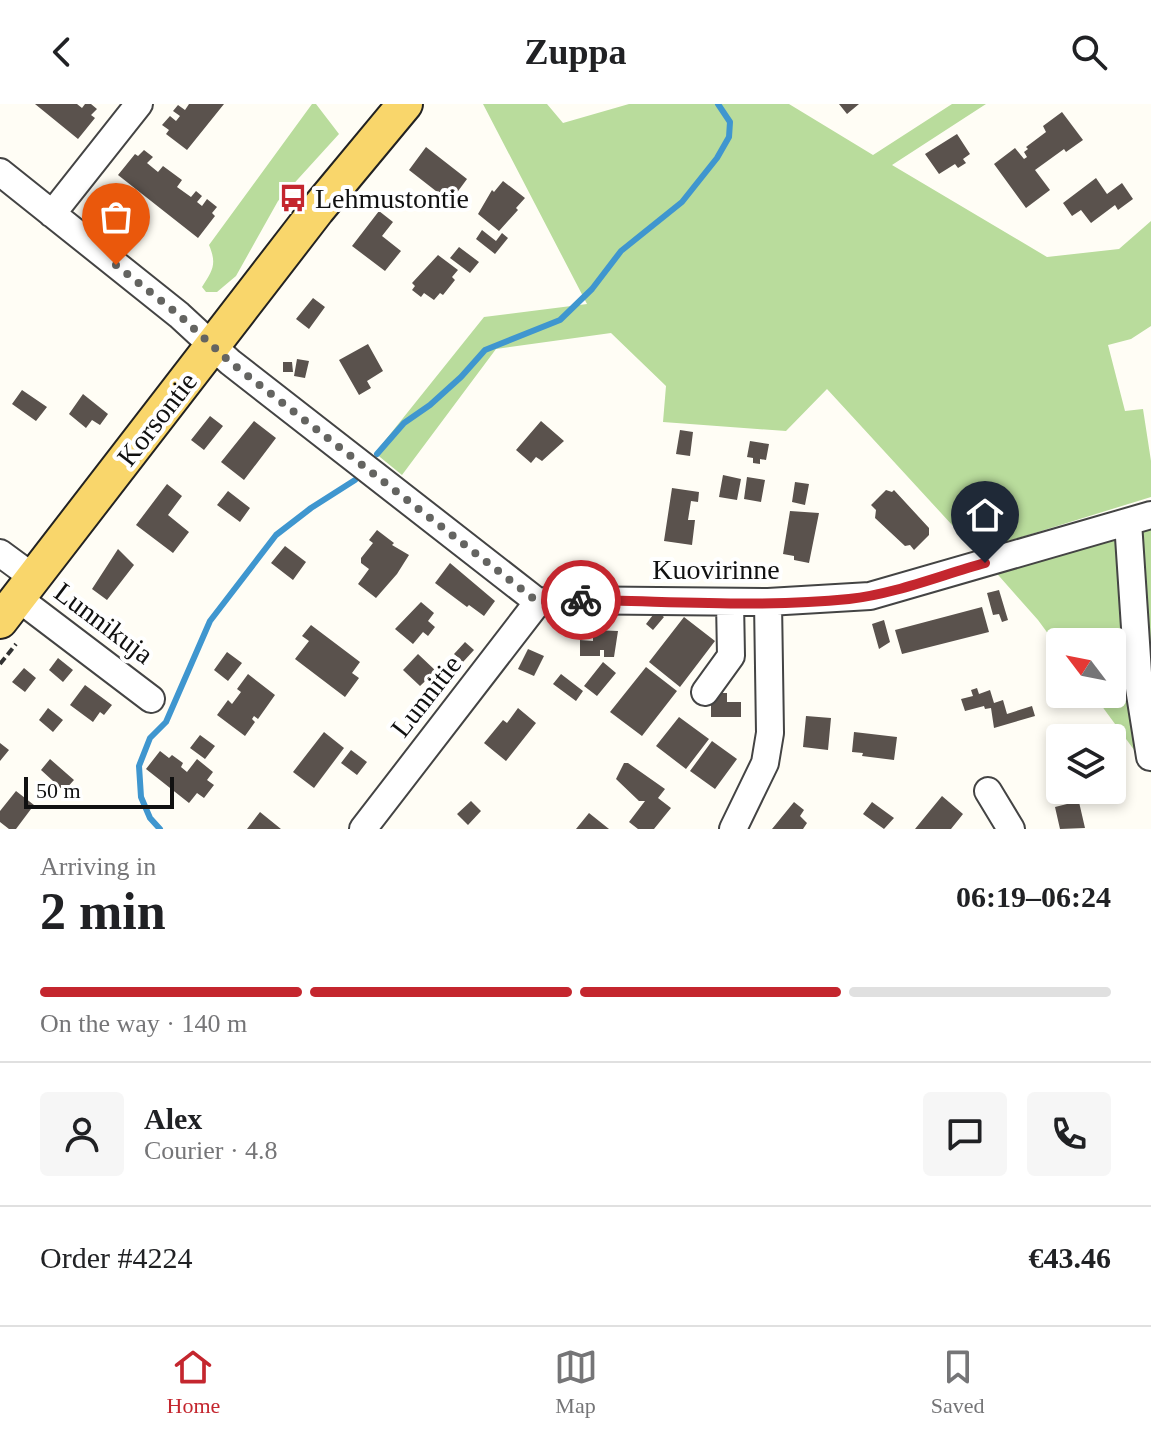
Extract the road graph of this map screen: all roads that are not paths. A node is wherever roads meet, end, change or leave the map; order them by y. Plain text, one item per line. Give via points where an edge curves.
1 (139, 104) edge
2 (405, 104) edge
3 (0, 172) edge
4 (52, 214) junction
5 (214, 346) junction
6 (1140, 519) edge
7 (0, 553) edge
8 (17, 599) edge
9 (538, 602) junction
10 (730, 602) junction
11 (768, 602) junction
12 (705, 692) dead end
13 (151, 699) dead end
14 (1150, 757) edge
15 (988, 791) dead end
16 (363, 829) edge
17 (733, 829) edge
18 (1011, 829) edge

1 - 4 street
2 - 5 main road, Korsontie
3 - 4 street
4 - 5 street
5 - 8 main road, Korsontie
5 - 9 street
6 - 11 street, Kuovirinne via 870,596
6 - 14 street via 1139,688
7 - 8 street, Lunnikuja
8 - 13 street, Lunnikuja
9 - 10 street, Kuovirinne
9 - 16 street, Lunnitie
10 - 11 street, Kuovirinne
10 - 12 street via 731,656
11 - 17 street via 770,733 765,763
15 - 18 street

